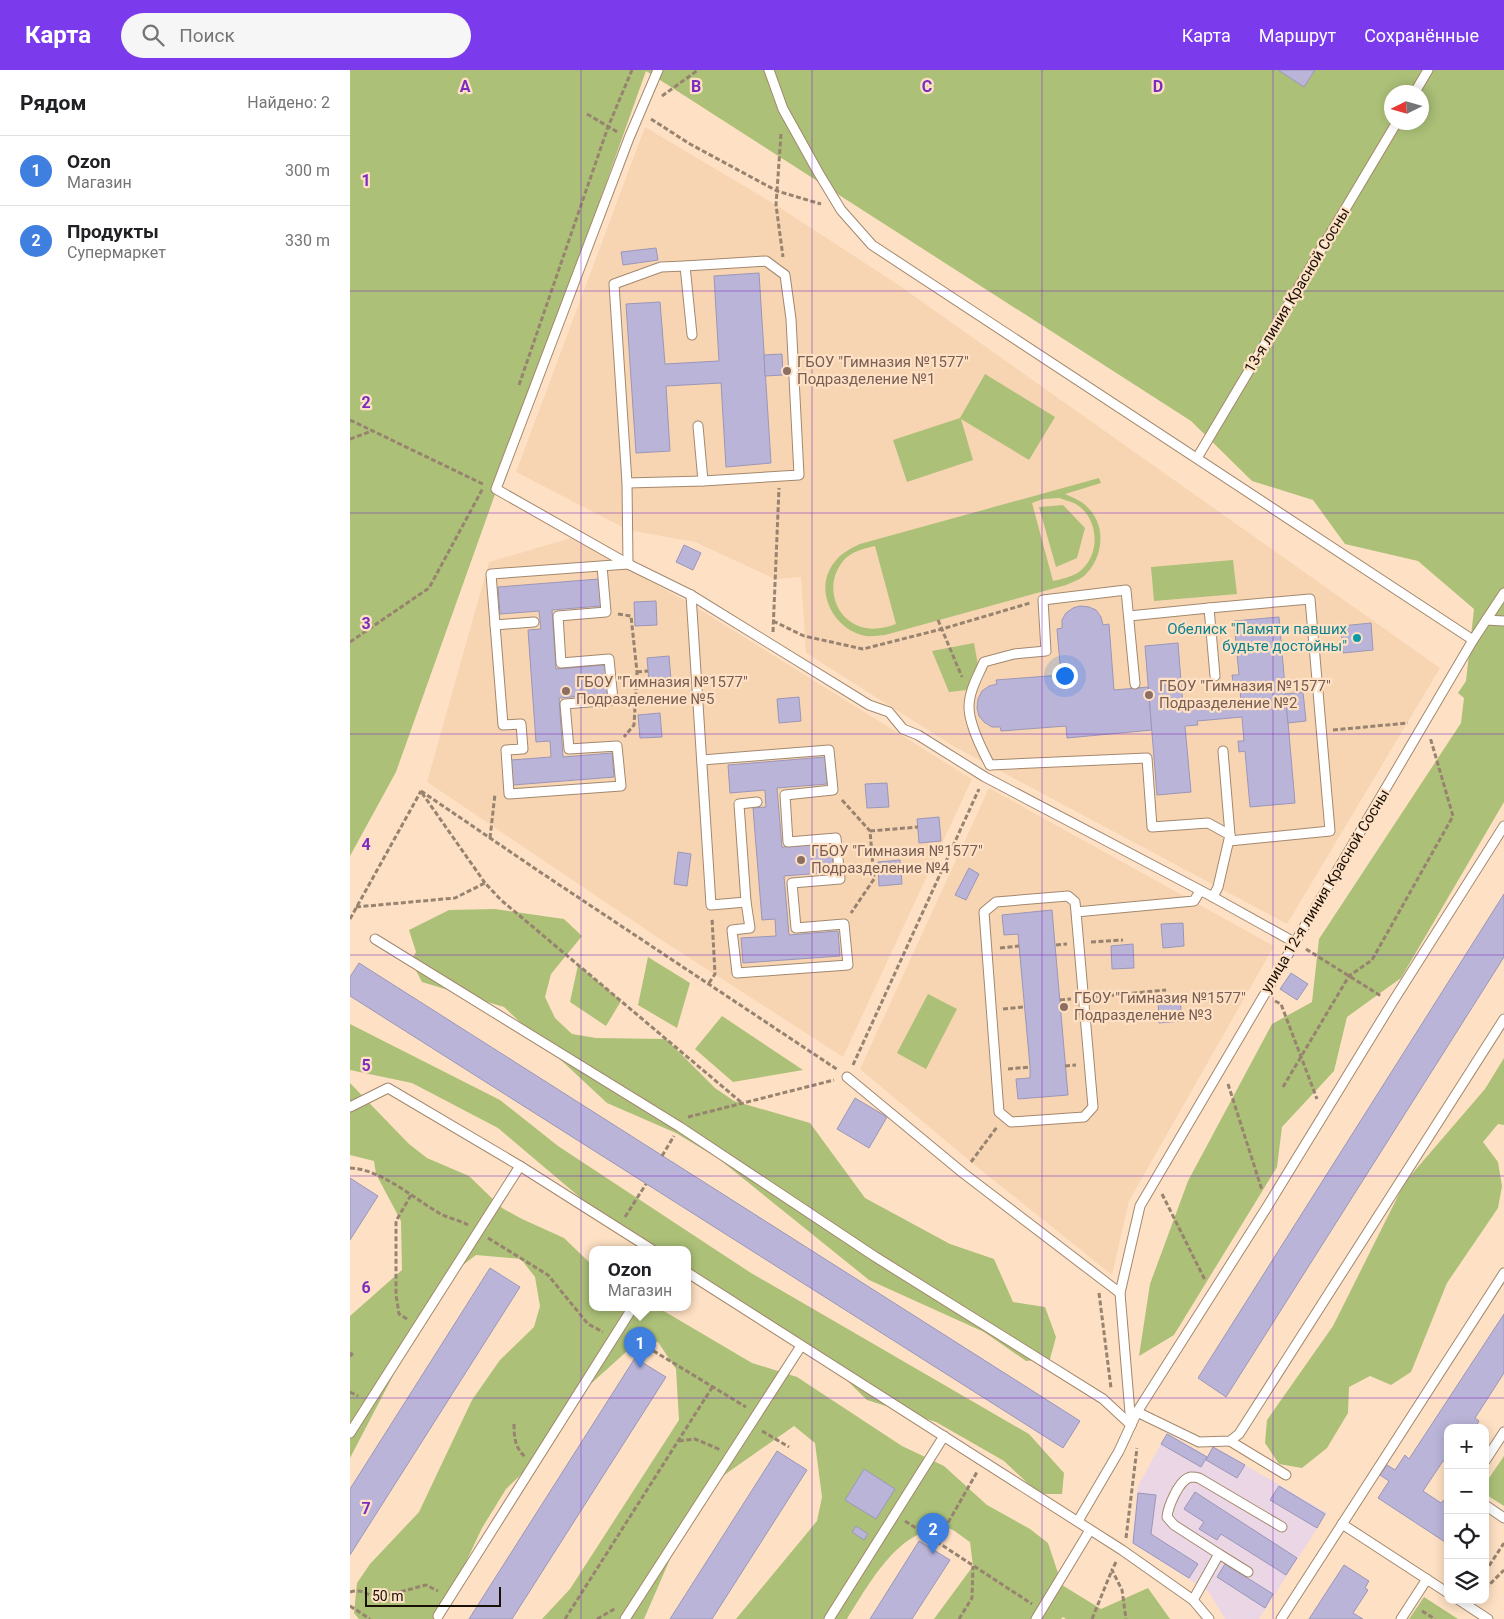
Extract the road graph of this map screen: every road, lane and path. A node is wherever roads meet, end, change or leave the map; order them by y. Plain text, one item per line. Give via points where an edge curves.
1 (632, 70) edge
2 (658, 70) edge
3 (698, 70) edge
4 (769, 70) edge
5 (1428, 70) edge
6 (1419, 85) edge
7 (662, 96) dead end
8 (783, 109) junction
9 (640, 112) junction
10 (587, 114) dead end
11 (608, 127) junction
12 (1392, 130) edge
13 (629, 138) junction
14 (777, 191) junction
15 (841, 210) junction
16 (685, 266) junction
17 (785, 276) junction
18 (692, 335) dead end
19 (517, 391) dead end
20 (350, 420) edge
21 (698, 426) dead end
22 (372, 431) junction
23 (350, 439) edge
24 (1197, 458) junction
25 (488, 476) dead end
26 (780, 476) junction
27 (703, 481) junction
28 (627, 483) junction
29 (485, 485) junction
30 (628, 564) junction
31 (602, 566) junction
32 (1504, 593) edge
33 (691, 595) junction
34 (1043, 600) junction
35 (1209, 608) junction
36 (606, 612) junction
37 (1129, 616) junction
38 (938, 620) dead end
39 (1486, 620) junction
40 (773, 621) junction
41 (1504, 621) edge
42 (534, 622) dead end
43 (495, 625) junction
44 (942, 629) junction
45 (1473, 640) junction
46 (350, 642) edge
47 (772, 645) junction
48 (648, 671) dead end
49 (636, 672) junction
50 (1215, 676) dead end
51 (1135, 684) dead end
52 (971, 698) junction
53 (1426, 722) junction
54 (1321, 731) junction
55 (617, 746) junction
56 (1223, 751) dead end
57 (702, 760) junction
58 (990, 765) junction
59 (985, 777) junction
60 (833, 790) junction
61 (421, 791) junction
62 (757, 802) dead end
63 (491, 825) dead end
64 (1504, 826) edge
65 (918, 828) dead end
66 (870, 831) junction
67 (490, 838) junction
68 (1230, 838) junction
69 (485, 883) junction
70 (1200, 891) junction
71 (1212, 897) junction
72 (746, 902) junction
73 (711, 905) junction
74 (356, 907) junction
75 (1076, 912) junction
76 (350, 919) edge
77 (844, 924) junction
78 (374, 939) dead end
79 (1123, 940) dead end
80 (1294, 942) junction
81 (1079, 943) junction
82 (1019, 946) dead end
83 (987, 949) junction
84 (1348, 976) junction
85 (709, 983) junction
86 (1166, 990) dead end
87 (1265, 994) junction
88 (1084, 998) junction
89 (1392, 1003) junction
90 (1024, 1007) dead end
91 (991, 1010) junction
92 (1504, 1019) edge
93 (1301, 1056) junction
94 (1222, 1066) junction
95 (1030, 1067) dead end
96 (996, 1070) junction
97 (847, 1077) junction
98 (1283, 1087) dead end
99 (743, 1103) junction
100 (350, 1107) edge
101 (1323, 1114) junction
102 (1005, 1117) junction
103 (686, 1118) dead end
104 (680, 1127) junction
105 (662, 1156) dead end
106 (971, 1162) dead end
107 (520, 1166) junction
108 (350, 1168) edge
109 (1155, 1180) junction
110 (646, 1184) dead end
111 (411, 1195) junction
112 (1267, 1207) junction
113 (618, 1229) junction
114 (479, 1232) junction
115 (646, 1246) edge
116 (1504, 1273) edge
117 (691, 1275) edge
118 (1120, 1292) junction
119 (1212, 1294) junction
120 (631, 1311) edge
121 (419, 1326) junction
122 (614, 1338) junction
123 (800, 1346) junction
124 (350, 1353) edge
125 (350, 1357) edge
126 (713, 1386) junction
127 (1137, 1412) junction
128 (758, 1414) junction
129 (514, 1424) dead end
130 (751, 1424) junction
131 (1130, 1425) junction
132 (1504, 1432) edge
133 (350, 1433) edge
134 (944, 1436) junction
135 (678, 1441) junction
136 (1230, 1441) junction
137 (789, 1447) dead end
138 (732, 1454) junction
139 (1489, 1455) edge
140 (983, 1461) junction
141 (533, 1463) junction
142 (1286, 1475) dead end
143 (1489, 1509) edge
144 (895, 1514) junction
145 (1504, 1518) edge
146 (1078, 1521) junction
147 (1342, 1524) junction
148 (1282, 1526) dead end
149 (1090, 1530) junction
150 (937, 1542) junction
151 (1126, 1543) dead end
152 (1504, 1543) edge
153 (1219, 1554) junction
154 (1118, 1557) dead end
155 (973, 1566) junction
156 (1489, 1566) edge
157 (1112, 1570) junction
158 (1504, 1570) edge
159 (1248, 1572) dead end
160 (1427, 1579) junction
161 (1489, 1585) edge
162 (1444, 1590) edge
163 (350, 1592) edge
164 (449, 1598) junction
165 (1193, 1600) junction
166 (1465, 1604) edge
167 (350, 1606) edge
168 (1042, 1610) junction
169 (438, 1616) dead end
170 (370, 1619) edge
171 (565, 1619) edge
172 (625, 1619) edge
173 (829, 1619) edge
174 (960, 1619) edge
175 (1036, 1619) edge
176 (1092, 1619) edge
177 (1126, 1619) edge
178 (1209, 1619) edge
179 (1281, 1619) edge
180 (1401, 1619) edge
181 (1488, 1619) edge

1 - 11 path
2 - 9 lane
3 - 7 path
4 - 8 lane
5 - 6 lane
8 - 14 path
8 - 15 lane
9 - 13 lane
9 - 14 path via 690,144
10 - 11 path
11 - 13 path
11 - 19 path
12 - 24 lane, 13-я линия Красной Сосны
13 - 30 lane via 496,489
14 - 15 path
14 - 17 path
15 - 24 lane via 872,245
16 - 17 lane via 766,261
16 - 18 lane
16 - 28 lane via 661,267 614,284
17 - 26 lane via 791,319 799,475
20 - 22 path
21 - 27 lane
22 - 23 path
22 - 29 path
24 - 45 lane
25 - 29 path
26 - 27 lane
26 - 40 path
27 - 28 lane
28 - 30 lane
29 - 46 path via 429,588
30 - 31 lane
30 - 33 lane
31 - 36 lane
31 - 43 lane via 491,574
32 - 39 lane, улица 12-я линия Красной Сосны
33 - 47 lane
33 - 57 lane
34 - 37 lane via 1126,590
34 - 44 path
34 - 52 lane via 1046,651 1014,654 984,662
35 - 37 lane
35 - 50 lane
35 - 54 lane via 1310,599
36 - 49 path via 631,616
36 - 55 lane via 558,616 561,662 610,659 612,684 613,700 565,704 568,749
37 - 51 lane
38 - 44 path
39 - 41 lane
39 - 45 lane, улица 12-я линия Красной Сосны
40 - 44 path via 804,636 863,649
40 - 47 path
42 - 43 lane
43 - 55 lane via 503,725 521,724 523,749 506,750 509,794 620,786
44 - 52 path
45 - 53 lane, улица 12-я линия Красной Сосны
47 - 59 lane via 869,705 890,712 903,729
48 - 49 path
49 - 55 path via 634,725
52 - 58 lane via 969,707 976,737
53 - 54 path
53 - 80 lane, улица 12-я линия Красной Сосны
53 - 84 path via 1453,816 1372,960
54 - 68 lane via 1330,831
56 - 68 lane
57 - 60 lane via 829,750
57 - 73 lane
58 - 59 lane
58 - 68 lane via 1147,758 1152,827 1208,822
59 - 70 lane
59 - 97 path
60 - 66 path
60 - 77 lane via 785,796 788,842 836,838 840,879 792,883 796,928
61 - 67 path
61 - 69 path
61 - 74 path
62 - 72 lane via 738,804
63 - 67 path
64 - 89 lane
65 - 66 path
66 - 77 path via 874,878
67 - 85 path
68 - 71 lane via 1218,887
69 - 74 path via 455,898
69 - 99 path via 508,906
70 - 71 lane
70 - 75 lane via 1194,901
71 - 80 lane
72 - 73 lane
72 - 77 lane via 750,928 732,930 737,973 848,965
73 - 85 path via 715,974
74 - 76 path
75 - 81 lane
75 - 83 lane via 1075,902 1068,896 996,902 984,912
78 - 104 lane
79 - 81 path
80 - 84 path
80 - 87 lane, улица 12-я линия Красной Сосны
81 - 88 lane
82 - 83 path
83 - 91 lane
84 - 89 path
84 - 93 path
85 - 97 path
86 - 88 path
87 - 93 path via 1281,1004
87 - 94 lane, улица 12-я линия Красной Сосны
88 - 102 lane via 1093,1107 1084,1117 1012,1122
89 - 101 lane
90 - 91 path
91 - 96 lane
92 - 136 lane via 1239,1434
93 - 98 path
93 - 101 path
94 - 109 lane, улица 12-я линия Красной Сосны
94 - 112 path
95 - 96 path
96 - 102 lane via 999,1112
97 - 99 path
97 - 118 lane via 963,1173
99 - 103 path
100 - 107 lane via 388,1088
101 - 112 lane
102 - 106 path
104 - 105 path
104 - 131 lane via 874,1256 1103,1399
107 - 113 lane
107 - 114 lane
108 - 111 path via 376,1174
109 - 118 lane, улица 12-я линия Красной Сосны via 1140,1206
109 - 119 path
110 - 113 path
111 - 114 path
111 - 121 path via 396,1220 396,1295 399,1314
112 - 119 lane
113 - 115 lane
114 - 121 lane
114 - 122 path via 548,1276 588,1324
116 - 147 lane
117 - 123 lane
118 - 131 lane, улица 12-я линия Красной Сосны
119 - 127 lane
120 - 122 lane
121 - 133 lane
122 - 126 path via 652,1350
122 - 141 lane
123 - 128 lane
123 - 134 lane
124 - 125 path
126 - 128 path
126 - 135 path
127 - 131 lane
127 - 136 lane via 1199,1442
128 - 130 lane
129 - 141 path via 518,1450
130 - 137 path
130 - 138 lane
131 - 146 lane via 1119,1451
131 - 151 path via 1137,1446
132 - 139 lane
134 - 140 lane
134 - 144 lane
135 - 138 path via 696,1439
135 - 171 path
136 - 142 lane
138 - 172 lane
140 - 146 lane
140 - 150 path
141 - 164 lane
143 - 145 lane
144 - 150 path
144 - 173 lane
146 - 149 lane
147 - 160 lane
147 - 179 lane
148 - 153 lane via 1199,1478 1190,1477 1183,1482 1168,1508 1167,1518
149 - 165 lane
149 - 168 lane
150 - 155 path
152 - 156 path
153 - 159 lane
153 - 165 lane
154 - 157 path
155 - 168 path
155 - 174 path via 972,1598
157 - 176 path
157 - 177 path via 1122,1590
158 - 161 path
160 - 162 lane
160 - 180 lane
163 - 164 path via 359,1590 380,1597 426,1585
164 - 169 lane
165 - 178 lane
166 - 181 lane
167 - 170 path
168 - 175 lane

